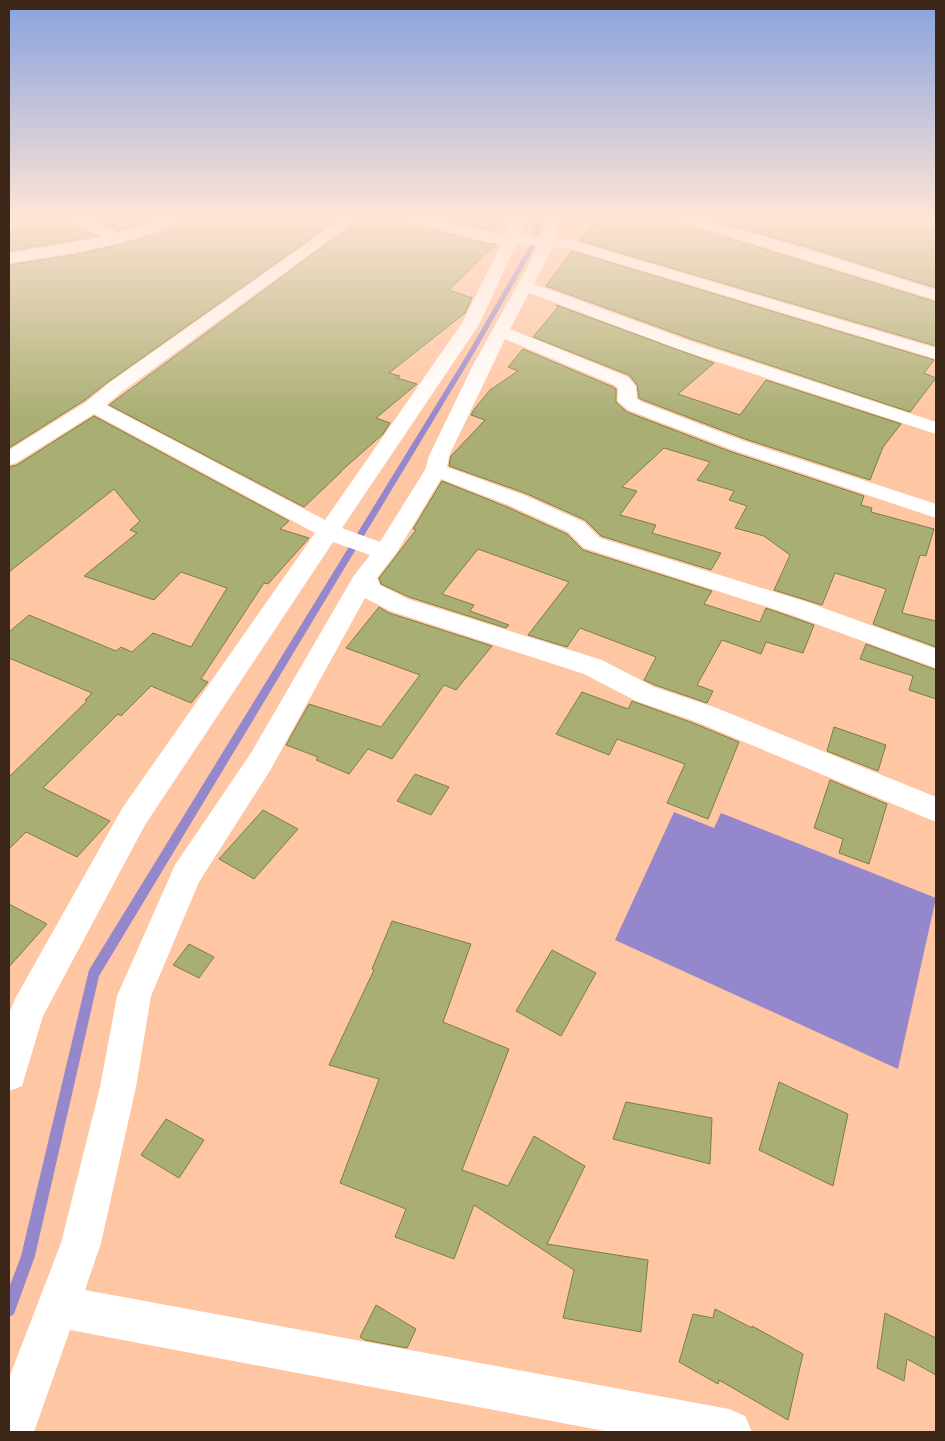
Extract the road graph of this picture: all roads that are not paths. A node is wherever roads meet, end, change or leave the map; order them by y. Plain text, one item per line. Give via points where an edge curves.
1 (257, 285) edge
2 (489, 285) edge
3 (707, 285) edge
4 (905, 285) edge
5 (524, 286) joint
6 (936, 295) edge
7 (501, 330) junction
8 (936, 354) edge
9 (93, 406) junction
10 (936, 428) edge
11 (9, 459) edge
12 (436, 470) junction
13 (936, 511) edge
14 (337, 535) junction
15 (373, 559) junction
16 (936, 659) edge
17 (936, 810) edge
18 (9, 1073) edge
19 (58, 1306) junction
20 (11, 1432) edge
21 (730, 1432) edge

1 - 9 street
2 - 14 street via 471,323
3 - 8 street
4 - 6 street
5 - 7 street
5 - 10 street via 684,345
7 - 12 street via 439,456
7 - 13 street via 622,381 627,386 627,400 634,406 737,445
9 - 11 street
9 - 14 street
12 - 15 street
12 - 16 street via 576,527 592,543 798,608
14 - 15 street
14 - 18 street via 134,816 27,1012
15 - 17 street via 370,590 399,604 593,667 645,694 704,714
15 - 19 street via 261,761 186,875 134,996 118,1087 81,1242
19 - 20 street
19 - 21 street

